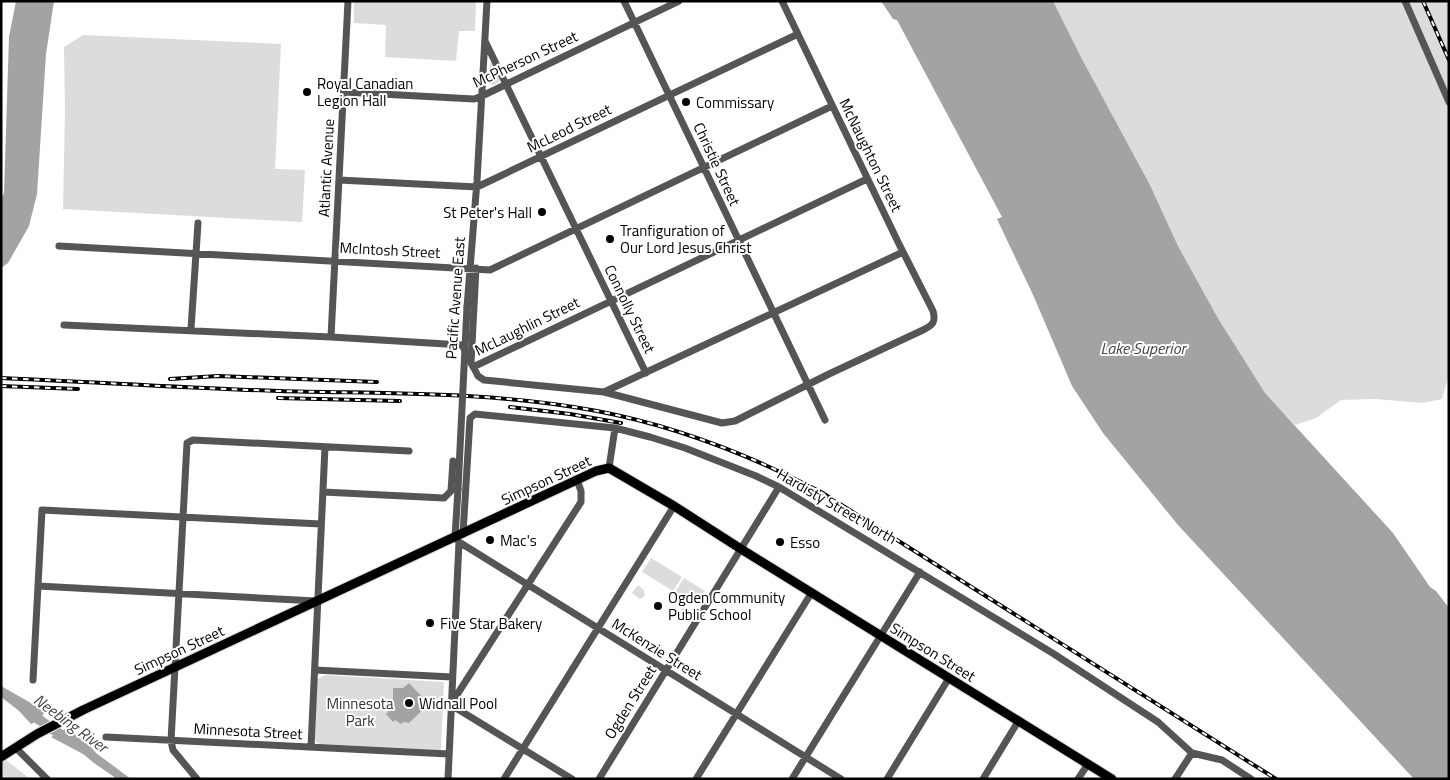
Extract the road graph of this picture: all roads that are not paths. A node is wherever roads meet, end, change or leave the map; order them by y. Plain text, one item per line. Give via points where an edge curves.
1 (348, 1) edge
2 (624, 1) edge
3 (679, 1) edge
4 (782, 1) edge
5 (1405, 1) edge
6 (489, 2) edge
7 (634, 22) junction
8 (798, 34) junction
9 (485, 41) junction
10 (506, 83) junction
11 (344, 92) junction
12 (669, 95) junction
13 (482, 96) junction
14 (1449, 102) edge
15 (832, 106) junction
16 (541, 156) junction
17 (704, 167) junction
18 (867, 179) junction
19 (339, 180) junction
20 (477, 187) junction
21 (198, 223) dead end
22 (576, 229) junction
23 (738, 240) junction
24 (59, 246) dead end
25 (903, 252) junction
26 (196, 254) junction
27 (335, 261) junction
28 (473, 268) junction
29 (610, 301) junction
30 (772, 313) junction
31 (64, 324) dead end
32 (191, 330) junction
33 (331, 337) junction
34 (472, 365) junction
35 (646, 373) junction
36 (808, 385) junction
37 (604, 392) junction
38 (825, 420) dead end
39 (615, 428) junction
40 (325, 447) junction
41 (409, 451) dead end
42 (453, 461) dead end
43 (609, 468) junction
44 (577, 480) junction
45 (779, 488) junction
46 (323, 492) junction
47 (674, 506) junction
48 (182, 518) junction
49 (321, 524) junction
50 (459, 538) junction
51 (741, 550) junction
52 (920, 572) junction
53 (528, 585) junction
54 (38, 586) junction
55 (812, 592) junction
56 (179, 594) junction
57 (319, 601) junction
58 (598, 629) junction
59 (880, 635) junction
60 (175, 667) junction
61 (315, 670) junction
62 (666, 670) junction
63 (452, 677) junction
64 (949, 678) junction
65 (33, 680) dead end
66 (451, 705) junction
67 (736, 713) junction
68 (1019, 720) junction
69 (106, 737) dead end
70 (171, 741) junction
71 (311, 747) junction
72 (16, 748) junction
73 (523, 748) junction
74 (1192, 753) junction
75 (449, 754) junction
76 (1, 757) edge
77 (806, 757) junction
78 (1088, 764) junction
79 (47, 779) edge
80 (197, 779) edge
81 (448, 779) edge
82 (504, 779) edge
83 (572, 779) edge
84 (599, 779) edge
85 (696, 779) edge
86 (792, 779) edge
87 (841, 779) edge
88 (887, 779) edge
89 (983, 779) edge
90 (1078, 779) edge
91 (1112, 779) edge
92 (1175, 779) edge
93 (1251, 779) edge

1 - 11 street, Atlantic Avenue
2 - 7 street, Christie Street
3 - 7 street, McPherson Street
4 - 8 street, McNaughton Street
5 - 14 street
6 - 9 street, Pacific Avenue East
7 - 10 street, McPherson Street
7 - 12 street, Christie Street
8 - 12 street, McLeod Street
8 - 15 street, McNaughton Street
9 - 10 street, Connolly Street
9 - 13 street, Pacific Avenue East
10 - 13 street, McPherson Street
10 - 16 street, Connolly Street
11 - 13 street, McPherson Street via 474,99
11 - 19 street, Atlantic Avenue
12 - 16 street, McLeod Street
12 - 17 street, Christie Street
13 - 20 street, Pacific Avenue East
15 - 17 street, McIntosh Street
15 - 18 street, McNaughton Street
16 - 20 street, McLeod Street
16 - 22 street, Connolly Street
17 - 22 street, McIntosh Street
17 - 23 street, Christie Street
18 - 23 street, McLaughlin Street
18 - 25 street, McNaughton Street
19 - 20 street, McLeod Street
19 - 27 street, Atlantic Avenue
20 - 28 street, Pacific Avenue East
21 - 26 street
22 - 28 street, McIntosh Street via 490,270
22 - 29 street, Connolly Street
23 - 29 street, McLaughlin Street
23 - 30 street, Christie Street
24 - 26 street, McIntosh Street
25 - 30 street
25 - 36 street, McNaughton Street via 933,311 934,324
26 - 27 street, McIntosh Street
26 - 32 street
27 - 28 street, McIntosh Street
27 - 33 street, Atlantic Avenue
28 - 34 street
28 - 50 street, Pacific Avenue East, bridge via 467,308 458,489
29 - 34 street, McLaughlin Street
29 - 35 street, Connolly Street
30 - 35 street
30 - 36 street, Christie Street
31 - 32 street, McLaughlin Street
32 - 33 street, McLaughlin Street
33 - 34 street, McLaughlin Street via 462,346
34 - 37 street via 484,380
35 - 37 street
36 - 37 street via 735,421 722,423
36 - 38 street, Christie Street
39 - 43 street
39 - 45 street, Hardisty Street North via 702,454
39 - 50 street, Hardisty Street North via 472,416
40 - 41 street
40 - 46 street
40 - 48 street via 190,440 185,447
42 - 46 street via 451,491 444,498
43 - 44 main road, Simpson Street
43 - 47 main road, Simpson Street
44 - 50 main road, Simpson Street
44 - 53 street via 581,502
45 - 51 street, Ogden Street
45 - 52 street, Hardisty Street North
46 - 49 street
47 - 51 main road, Simpson Street
47 - 58 street
48 - 49 street
48 - 54 street via 42,510
48 - 56 street
49 - 57 street
50 - 53 street, McKenzie Street
50 - 57 main road, Simpson Street
50 - 63 street
51 - 55 main road, Simpson Street
51 - 62 street, Ogden Street
52 - 59 street
52 - 74 street, Hardisty Street North via 1150,717
53 - 58 street, McKenzie Street
53 - 66 street
54 - 56 street
54 - 65 street
55 - 59 main road, Simpson Street
55 - 67 street
56 - 57 street
56 - 60 street
57 - 60 main road, Simpson Street
57 - 61 street
58 - 62 street, McKenzie Street
58 - 73 street
59 - 64 main road, Simpson Street
59 - 77 street
60 - 70 street
60 - 72 main road, Simpson Street via 62,720
61 - 63 street
61 - 71 street
62 - 67 street, McKenzie Street
62 - 84 street, Ogden Street
63 - 66 street
64 - 68 main road, Simpson Street
64 - 88 street
66 - 73 street
66 - 75 street
67 - 77 street, McKenzie Street
67 - 85 street
68 - 78 main road, Simpson Street
68 - 89 street
69 - 70 street, Minnesota Street
70 - 71 street, Minnesota Street
70 - 80 street via 173,750
71 - 75 street, Minnesota Street
72 - 76 main road, Simpson Street
72 - 79 street
73 - 82 street
73 - 83 street
74 - 92 street
74 - 93 street, Hardisty Street North via 1222,760
75 - 81 street
77 - 86 street
77 - 87 street, McKenzie Street
78 - 90 street
78 - 91 main road, Simpson Street

